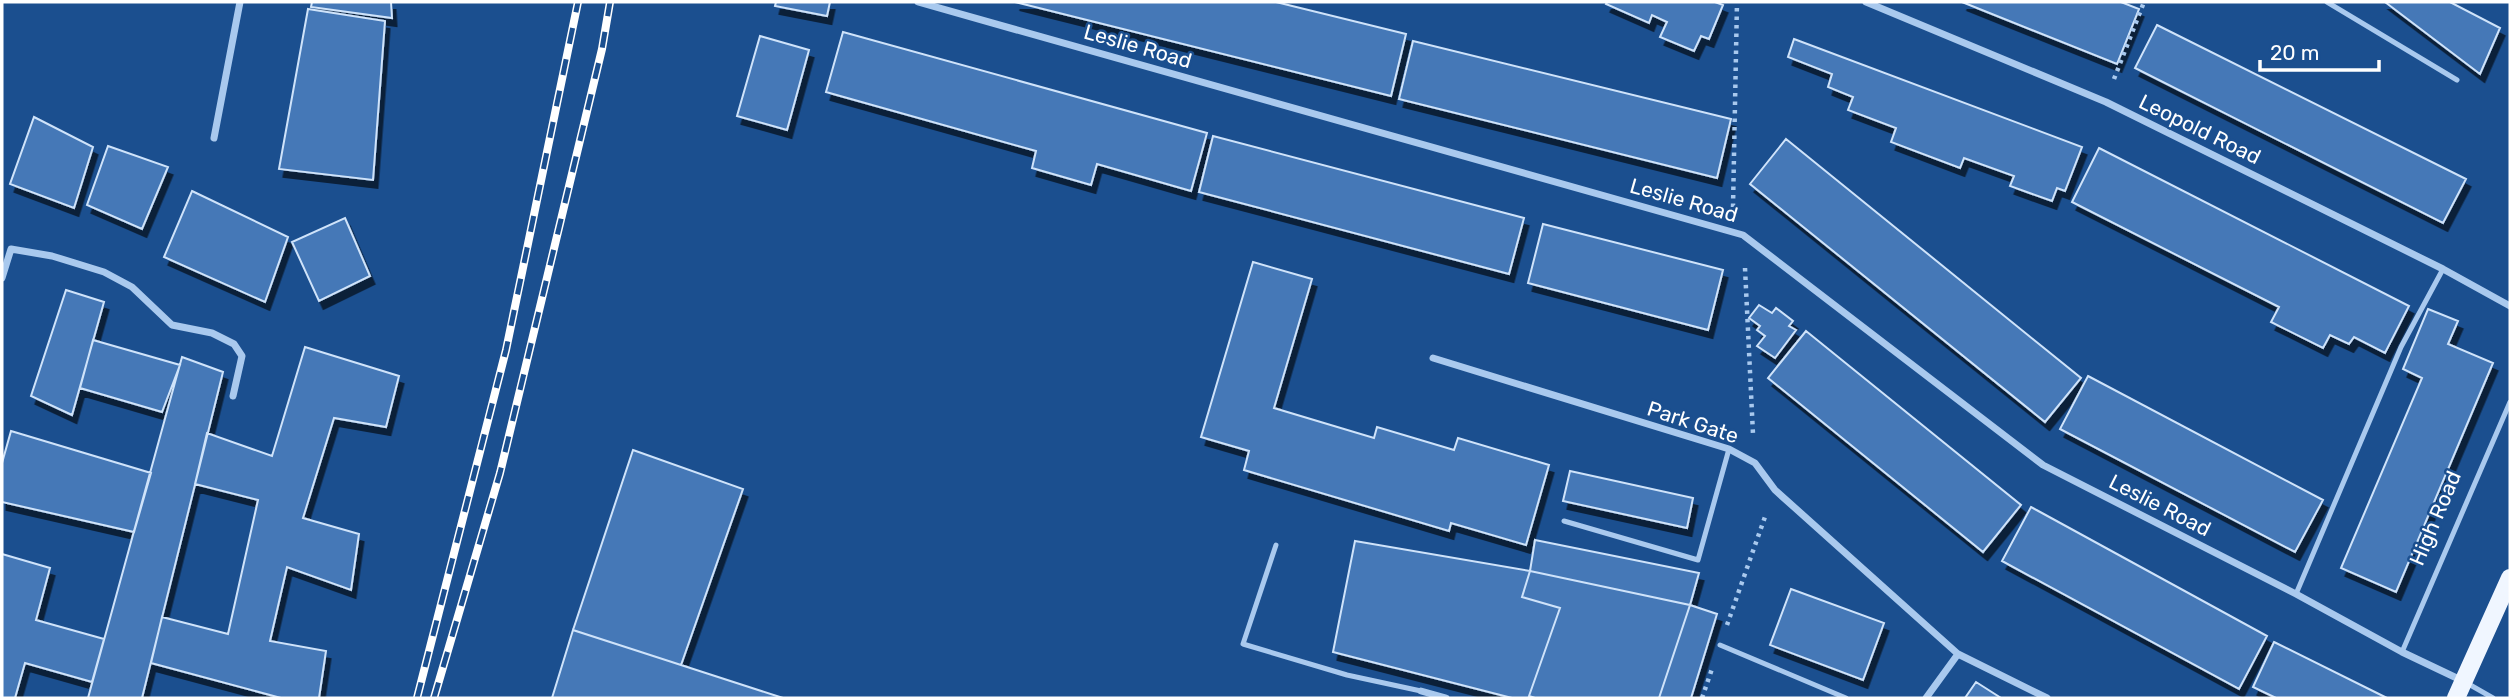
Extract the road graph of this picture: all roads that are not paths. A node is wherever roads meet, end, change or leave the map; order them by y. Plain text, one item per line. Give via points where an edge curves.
1 (240, 2) edge
2 (918, 2) edge
3 (1866, 2) edge
4 (2327, 2) edge
5 (2457, 80) dead end
6 (214, 138) dead end
7 (2443, 269) junction
8 (2, 278) edge
9 (2510, 306) edge
10 (1433, 358) dead end
11 (233, 396) dead end
12 (2510, 402) edge
13 (1729, 449) junction
14 (1564, 521) dead end
15 (1276, 545) dead end
16 (2510, 578) edge
17 (2295, 594) junction
18 (1720, 645) road end
19 (2402, 652) junction
20 (1958, 654) junction
21 (2464, 681) junction
22 (1421, 691) joint
23 (1446, 698) edge
24 (1846, 698) edge
25 (1926, 698) edge
26 (2047, 698) edge
27 (2456, 698) edge
28 (2493, 698) edge

1 - 6 street
2 - 17 street, Leslie Road via 1743,235 2043,466
3 - 7 street, Leopold Road via 2106,102
4 - 5 lane
7 - 9 street, Leopold Road
7 - 17 lane via 2401,347
8 - 11 street via 11,249 104,272 132,287 172,325 212,333 234,344 242,356
10 - 13 street, Park Gate
12 - 19 lane, High Road
13 - 14 lane via 1698,561
13 - 20 street, Park Gate via 1755,463 1775,491
15 - 22 lane via 1243,644
16 - 21 main road
17 - 19 street, Leslie Road
18 - 24 lane
19 - 21 street, Leslie Road
20 - 25 street
20 - 26 street, Park Gate
21 - 27 main road
21 - 28 lane
22 - 23 street

